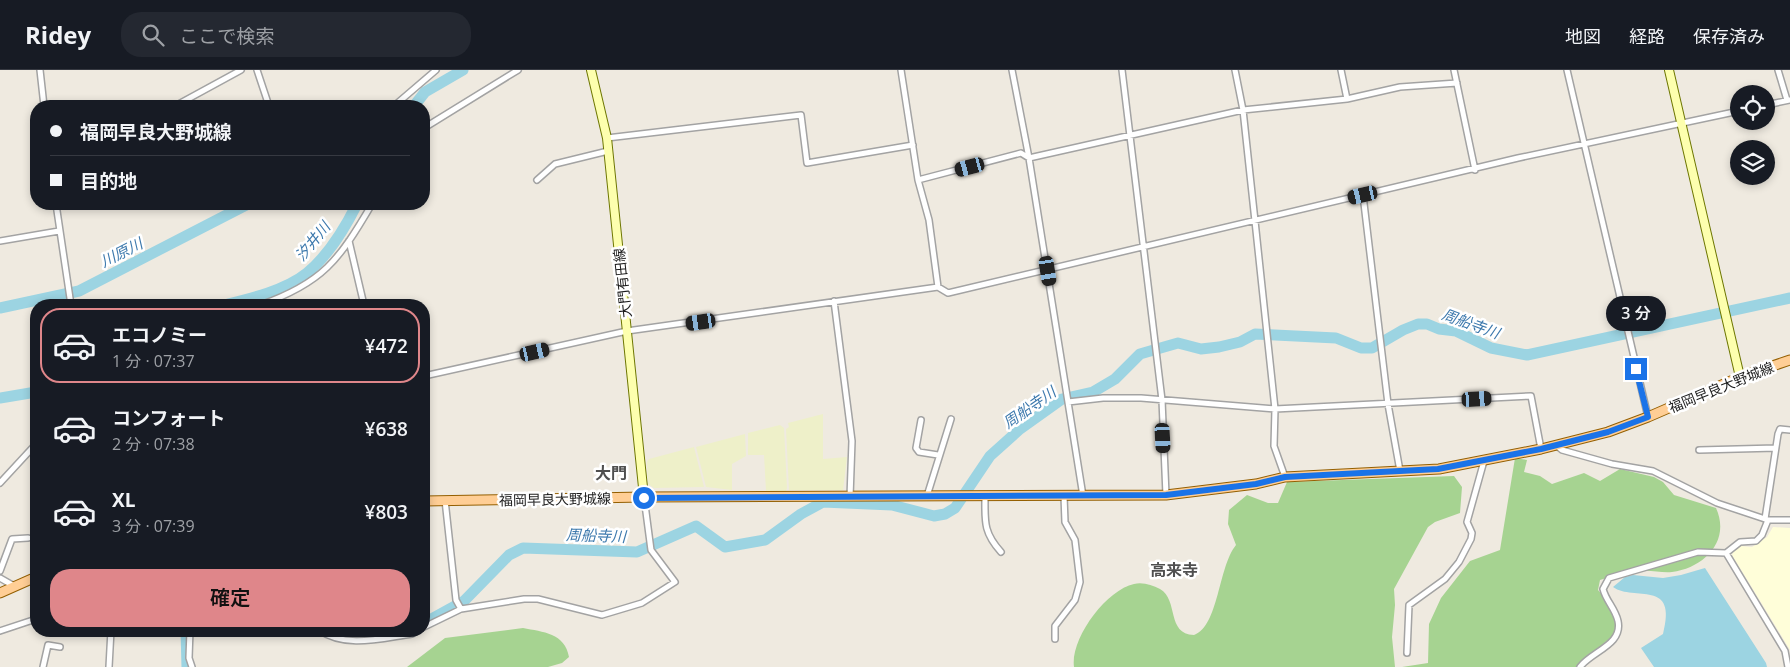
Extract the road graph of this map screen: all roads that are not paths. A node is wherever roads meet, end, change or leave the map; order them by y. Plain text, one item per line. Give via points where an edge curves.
1 (40, 70) edge
2 (241, 70) edge
3 (257, 70) edge
4 (436, 70) edge
5 (518, 70) edge
6 (591, 70) edge
7 (901, 70) edge
8 (1012, 70) edge
9 (1122, 70) edge
10 (1235, 70) edge
11 (1341, 70) edge
12 (1454, 70) edge
13 (1567, 70) edge
14 (1669, 70) edge
15 (1778, 70) edge
16 (1457, 83) junction
17 (1347, 99) junction
18 (43, 100) edge
19 (186, 100) edge
20 (267, 100) edge
21 (401, 100) edge
22 (1789, 100) edge
23 (1775, 103) edge
24 (1243, 110) junction
25 (1730, 113) edge
26 (430, 124) edge
27 (1681, 124) junction
28 (1130, 136) junction
29 (607, 138) junction
30 (913, 145) junction
31 (1584, 145) junction
32 (608, 152) junction
33 (1029, 158) junction
34 (1475, 170) junction
35 (537, 180) dead end
36 (918, 180) junction
37 (1363, 195) junction
38 (57, 210) edge
39 (368, 210) edge
40 (1255, 221) junction
41 (59, 232) junction
42 (0, 241) edge
43 (349, 241) junction
44 (1144, 248) junction
45 (1048, 271) junction
46 (938, 287) junction
47 (70, 299) edge
48 (276, 299) edge
49 (363, 299) edge
50 (834, 301) junction
51 (627, 331) junction
52 (1790, 360) edge
53 (430, 375) edge
54 (1740, 377) junction
55 (1162, 400) junction
56 (1068, 402) junction
57 (1388, 404) junction
58 (1275, 409) junction
59 (1648, 417) junction
60 (951, 419) dead end
61 (921, 420) dead end
62 (1790, 430) edge
63 (1556, 445) junction
64 (1776, 448) junction
65 (1541, 449) junction
66 (30, 450) edge
67 (1699, 450) dead end
68 (938, 455) junction
69 (1484, 461) junction
70 (1400, 472) junction
71 (1285, 477) junction
72 (0, 483) edge
73 (1166, 495) junction
74 (927, 496) junction
75 (985, 496) junction
76 (1064, 496) junction
77 (1083, 496) junction
78 (850, 497) junction
79 (644, 498) junction
80 (445, 500) junction
81 (430, 501) edge
82 (1767, 519) junction
83 (1790, 520) edge
84 (28, 538) dead end
85 (1001, 552) dead end
86 (1726, 553) junction
87 (0, 570) edge
88 (0, 578) edge
89 (30, 579) edge
90 (14, 586) junction
91 (0, 593) edge
92 (461, 609) junction
93 (30, 621) edge
94 (430, 625) edge
95 (0, 631) edge
96 (111, 637) edge
97 (190, 637) edge
98 (333, 637) edge
99 (386, 637) edge
100 (1055, 639) dead end
101 (60, 647) dead end
102 (1407, 653) dead end
103 (43, 667) edge
104 (109, 667) edge
105 (192, 667) edge
106 (1580, 667) edge
107 (1788, 667) edge

1 - 18 street
2 - 19 street
3 - 20 street
4 - 21 street
5 - 26 street
6 - 29 main road, 大門有田線
7 - 30 street
8 - 33 street
9 - 28 street
10 - 24 street
11 - 17 street
12 - 16 street
13 - 31 street
14 - 27 main road
15 - 22 street
16 - 17 street via 1400,87
16 - 34 street
17 - 24 street
22 - 23 street
24 - 28 street
24 - 40 street
25 - 27 street
27 - 31 street
27 - 54 main road
28 - 33 street
28 - 44 street
29 - 30 street via 801,115 807,163
29 - 32 main road, 大門有田線
30 - 36 street
31 - 34 street
31 - 59 street
32 - 35 street via 555,164
32 - 51 main road, 大門有田線
33 - 36 street via 1022,153
33 - 45 street
34 - 37 street
36 - 46 street via 929,220
37 - 40 street
37 - 57 street
38 - 41 street
39 - 43 street
40 - 44 street
40 - 58 street
41 - 42 street
41 - 47 street
43 - 48 street via 320,276
43 - 49 street
44 - 45 street
44 - 55 street
45 - 46 street via 948,292
45 - 56 street
46 - 50 street
50 - 51 street
50 - 78 street via 852,442
51 - 53 street
51 - 79 main road, 大門有田線
52 - 54 main road, 福岡早良大野城線
54 - 59 main road, 福岡早良大野城線
55 - 56 street via 1103,398
55 - 58 street
55 - 73 street
56 - 77 street
57 - 58 street
57 - 65 street via 1531,396
57 - 70 street
58 - 71 street via 1274,446
59 - 63 main road, 福岡早良大野城線 via 1608,432
60 - 68 street
61 - 68 street via 916,448 919,452
62 - 64 street via 1780,429
63 - 65 main road, 福岡早良大野城線
63 - 82 street via 1562,450 1612,464 1653,471 1717,503
64 - 67 street
64 - 82 street
65 - 69 main road, 福岡早良大野城線
66 - 72 street
68 - 74 street
69 - 70 main road, 福岡早良大野城線
69 - 102 street via 1467,522 1472,540 1452,572 1409,605
70 - 71 main road, 福岡早良大野城線
71 - 73 main road, 福岡早良大野城線 via 1256,484
73 - 77 main road, 福岡早良大野城線
74 - 75 main road, 福岡早良大野城線
74 - 78 main road, 福岡早良大野城線
75 - 76 main road, 福岡早良大野城線
75 - 85 street via 986,527 990,540
76 - 77 main road, 福岡早良大野城線
76 - 100 street via 1065,522 1075,540 1080,582 1075,600 1055,626
78 - 79 main road, 福岡早良大野城線
79 - 80 main road, 福岡早良大野城線
79 - 92 street via 649,542 675,582 642,603 602,615 524,598
80 - 81 main road, 福岡早良大野城線
80 - 92 street via 456,600
82 - 83 street
82 - 86 street via 1762,536 1756,541 1740,542
84 - 87 street via 12,540
86 - 106 street via 1698,552 1609,578 1603,589 1618,620 1617,635
86 - 107 street via 1785,651
88 - 90 street
89 - 90 main road
90 - 91 main road
92 - 94 street
93 - 95 street
96 - 104 street
97 - 105 street
98 - 99 street via 351,641
101 - 103 street via 46,645

